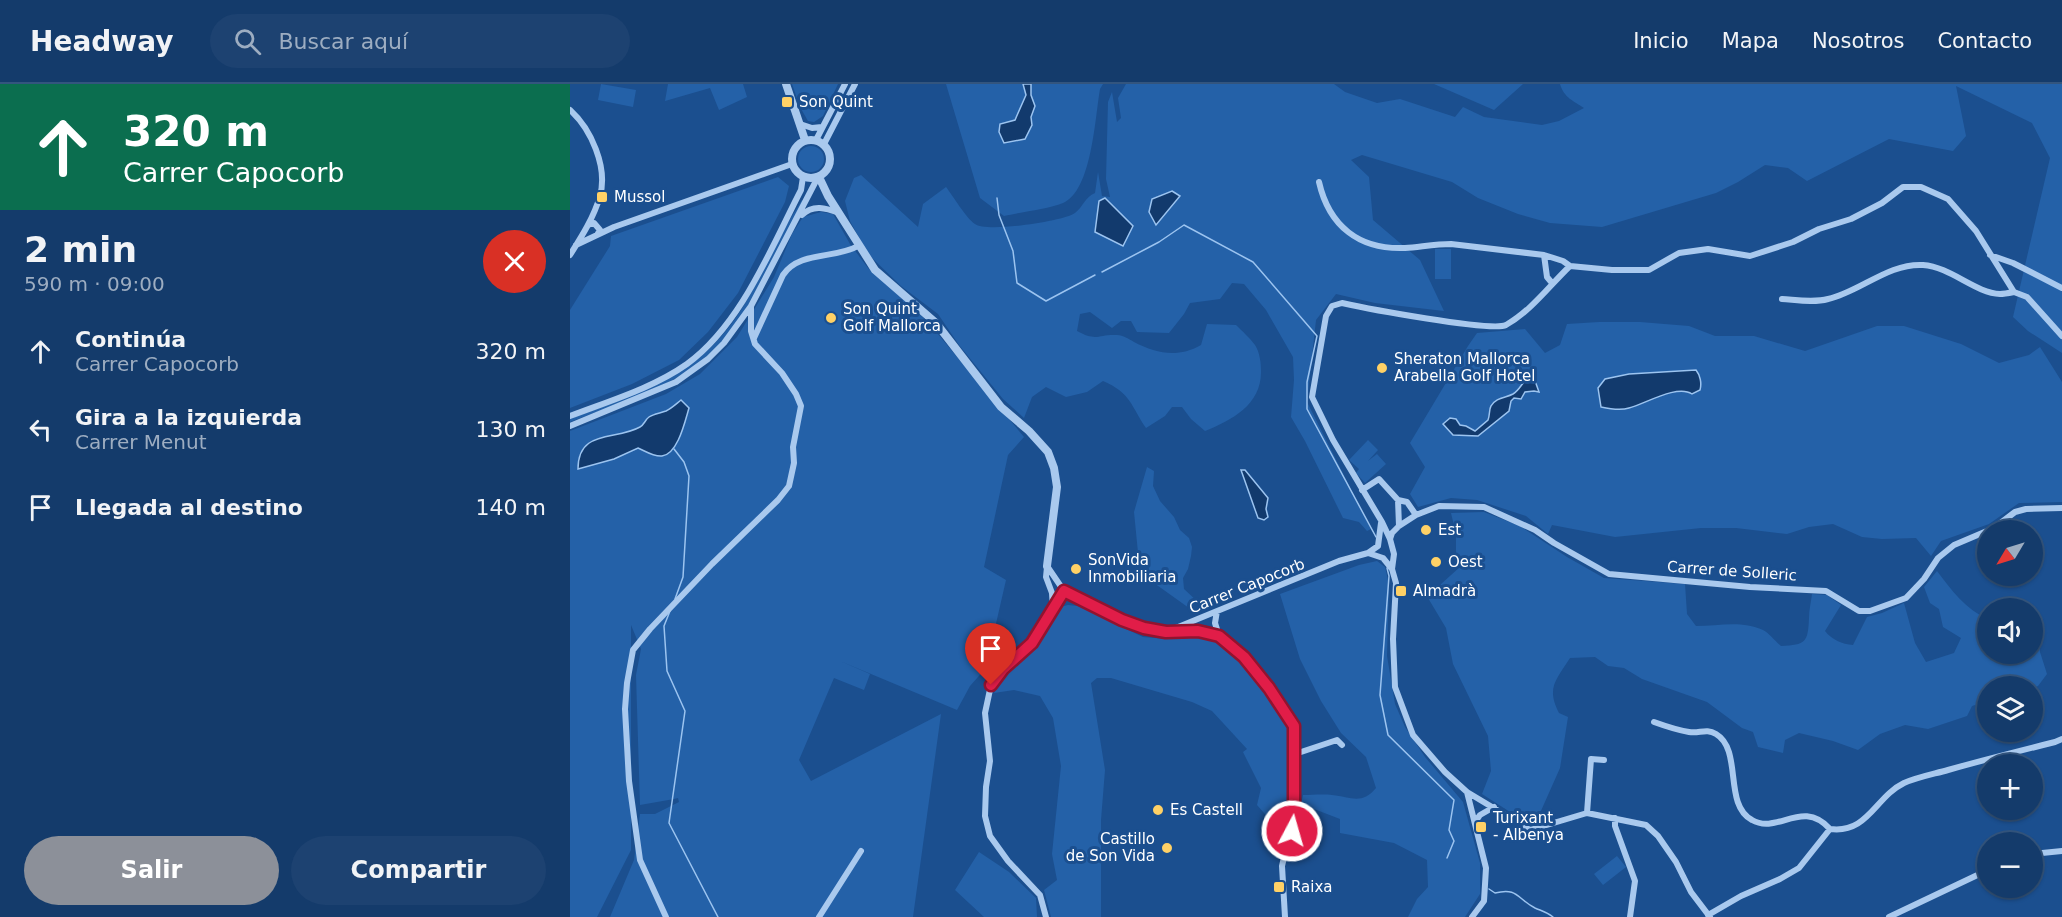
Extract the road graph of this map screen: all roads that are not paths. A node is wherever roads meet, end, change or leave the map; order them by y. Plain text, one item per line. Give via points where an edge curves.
1 (786, 84) edge
2 (844, 84) edge
3 (855, 84) edge
4 (570, 110) edge
5 (800, 124) junction
6 (822, 127) junction
7 (805, 140) junction
8 (820, 142) junction
9 (792, 164) junction
10 (803, 177) junction
11 (819, 177) junction
12 (1319, 182) dead end
13 (596, 207) junction
14 (839, 213) junction
15 (797, 219) junction
16 (599, 226) junction
17 (587, 227) junction
18 (614, 227) junction
19 (595, 237) junction
20 (576, 245) junction
21 (858, 246) junction
22 (570, 255) edge
23 (1544, 255) junction
24 (1990, 255) junction
25 (1570, 266) junction
26 (1552, 283) junction
27 (2062, 288) edge
28 (2014, 292) junction
29 (1782, 299) dead end
30 (751, 306) junction
31 (2062, 336) edge
32 (754, 339) junction
33 (570, 416) edge
34 (570, 426) edge
35 (1362, 489) junction
36 (1398, 500) junction
37 (2062, 508) edge
38 (1416, 515) junction
39 (1382, 522) junction
40 (1399, 526) junction
41 (1389, 540) junction
42 (1368, 553) junction
43 (1047, 566) junction
44 (1392, 569) junction
45 (1064, 591) junction
46 (1053, 610) junction
47 (1217, 611) junction
48 (1166, 632) junction
49 (1219, 636) junction
50 (1654, 722) dead end
51 (2062, 739) edge
52 (1342, 745) dead end
53 (1295, 754) junction
54 (1604, 760) dead end
55 (1467, 792) junction
56 (1494, 807) junction
57 (1587, 813) junction
58 (1615, 818) junction
59 (1475, 822) junction
60 (1830, 830) junction
61 (861, 851) dead end
62 (2062, 851) edge
63 (2043, 853) edge
64 (1977, 875) edge
65 (1709, 916) edge
66 (666, 917) edge
67 (819, 917) edge
68 (1046, 917) edge
69 (1285, 917) edge
70 (1472, 917) edge
71 (1630, 917) edge
72 (1889, 917) edge

1 - 5 street
2 - 6 street
3 - 8 street
4 - 13 street via 592,138 599,162 601,187
5 - 6 street
5 - 7 street
6 - 8 street
7 - 8 street
7 - 9 street via 792,154
8 - 11 street via 831,158 826,172
9 - 10 street
9 - 18 street
10 - 11 street
10 - 33 street via 801,190 751,287 717,337 671,374
11 - 14 street
11 - 15 street
12 - 23 street via 1332,217 1347,232 1370,244 1406,248 1451,244
13 - 16 street
13 - 17 street
14 - 15 street via 821,207 806,211
14 - 21 street
15 - 30 street
16 - 17 street via 594,223
16 - 18 street
16 - 19 street
17 - 19 street via 588,236
17 - 20 street
18 - 19 street
19 - 20 street
20 - 22 street
21 - 32 street via 788,267
21 - 43 street via 875,270 936,323 1001,407 1048,452 1057,487
23 - 25 street
23 - 26 street via 1547,278
24 - 25 street via 1976,231 1948,199 1921,187 1903,187 1851,219 1750,256 1708,249 1679,253 1649,270
24 - 27 street
24 - 28 street
25 - 26 street
26 - 35 street via 1504,326 1477,326 1342,303 1332,306 1326,316 1312,397
28 - 29 street via 1986,291 1934,267 1920,265 1883,275 1827,300
28 - 31 street via 2027,297
30 - 32 street
30 - 34 street via 724,343 691,372 664,388
32 - 66 street via 782,373 801,406 789,486 650,629 633,650 627,683 629,781 639,860
35 - 36 street via 1379,479
35 - 39 street
36 - 38 street via 1407,502
36 - 40 street
37 - 38 street, Carrer de Solleric via 2026,508 2015,512 1994,528 1954,545 1938,558 1906,598 1870,611 1859,611 1826,591 1609,574 1535,530 1484,507 1439,506
38 - 40 street, Carrer de Solleric
39 - 41 street
39 - 42 street via 1378,546
40 - 41 street, Carrer de Solleric
41 - 44 street via 1394,554
42 - 44 street via 1383,558
42 - 47 street, Carrer Capocorb
43 - 45 street
43 - 46 street
44 - 55 street via 1396,583 1395,687 1413,735
45 - 46 street
45 - 48 street via 1122,620
46 - 68 street via 1032,643 991,685 985,713 990,761 985,816 990,836 1040,895
47 - 48 street, Carrer Capocorb
47 - 49 street
48 - 49 street via 1198,631
49 - 53 street via 1244,657 1294,726
50 - 60 street via 1693,733 1715,733 1724,741 1733,768 1736,798 1744,815 1754,822 1803,815 1822,821
51 - 60 street via 1904,783 1859,824 1842,831
52 - 53 street via 1337,740
53 - 69 street via 1294,814 1282,866
54 - 57 street via 1591,759
55 - 56 street
55 - 59 street
56 - 57 street via 1530,830
56 - 59 street
57 - 58 street
58 - 65 street via 1646,825 1658,836 1690,892
58 - 71 street via 1635,881
59 - 70 street via 1486,868 1484,901
60 - 65 street via 1799,868
61 - 67 street
62 - 63 street
64 - 72 street

